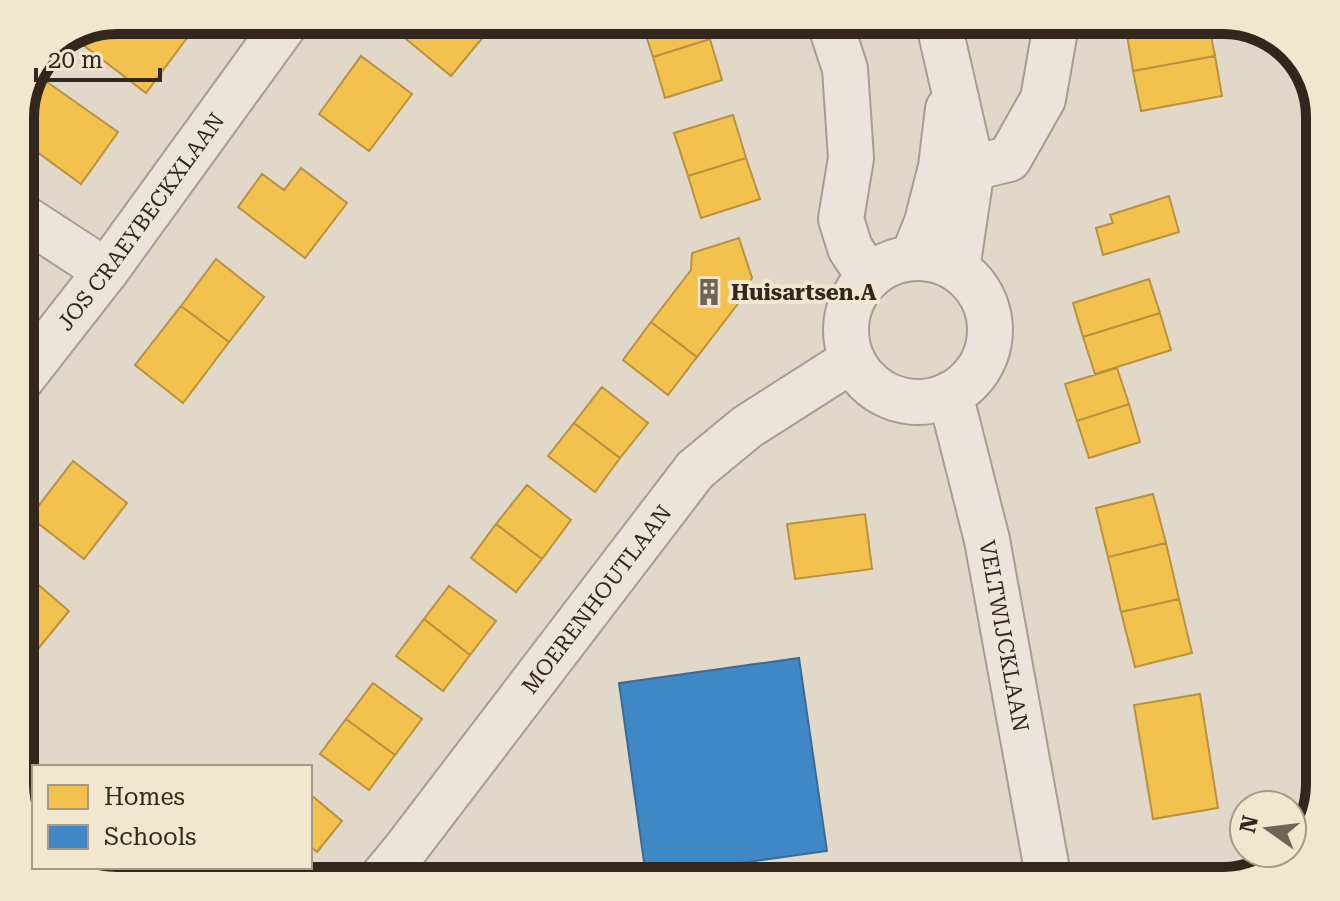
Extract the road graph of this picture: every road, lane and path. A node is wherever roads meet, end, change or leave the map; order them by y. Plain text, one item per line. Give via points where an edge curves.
1 (278, 34) edge
2 (834, 34) edge
3 (941, 34) edge
4 (1054, 34) edge
5 (952, 81) junction
6 (972, 168) junction
7 (34, 224) edge
8 (913, 257) junction
9 (957, 269) junction
10 (106, 271) junction
11 (869, 277) junction
12 (852, 360) junction
13 (34, 363) edge
14 (950, 394) junction
15 (391, 867) edge
16 (1046, 867) edge

1 - 10 street, JOS CRAEYBECKXLAAN
2 - 11 street via 845,69 851,158 841,219 850,248
3 - 5 street
4 - 6 street via 1043,99 1009,159
5 - 6 street
5 - 8 street via 941,167
6 - 9 street
7 - 10 street
8 - 9 street
8 - 11 street via 889,263
9 - 14 street via 981,296 990,328 985,354 971,378
10 - 13 street, JOS CRAEYBECKXLAAN
11 - 12 street via 853,299 846,325
12 - 14 street via 872,386 887,395 920,402
12 - 15 street, MOERENHOUTLAAN via 747,427 695,470
14 - 16 street, VELTWIJCKLAAN via 987,540

